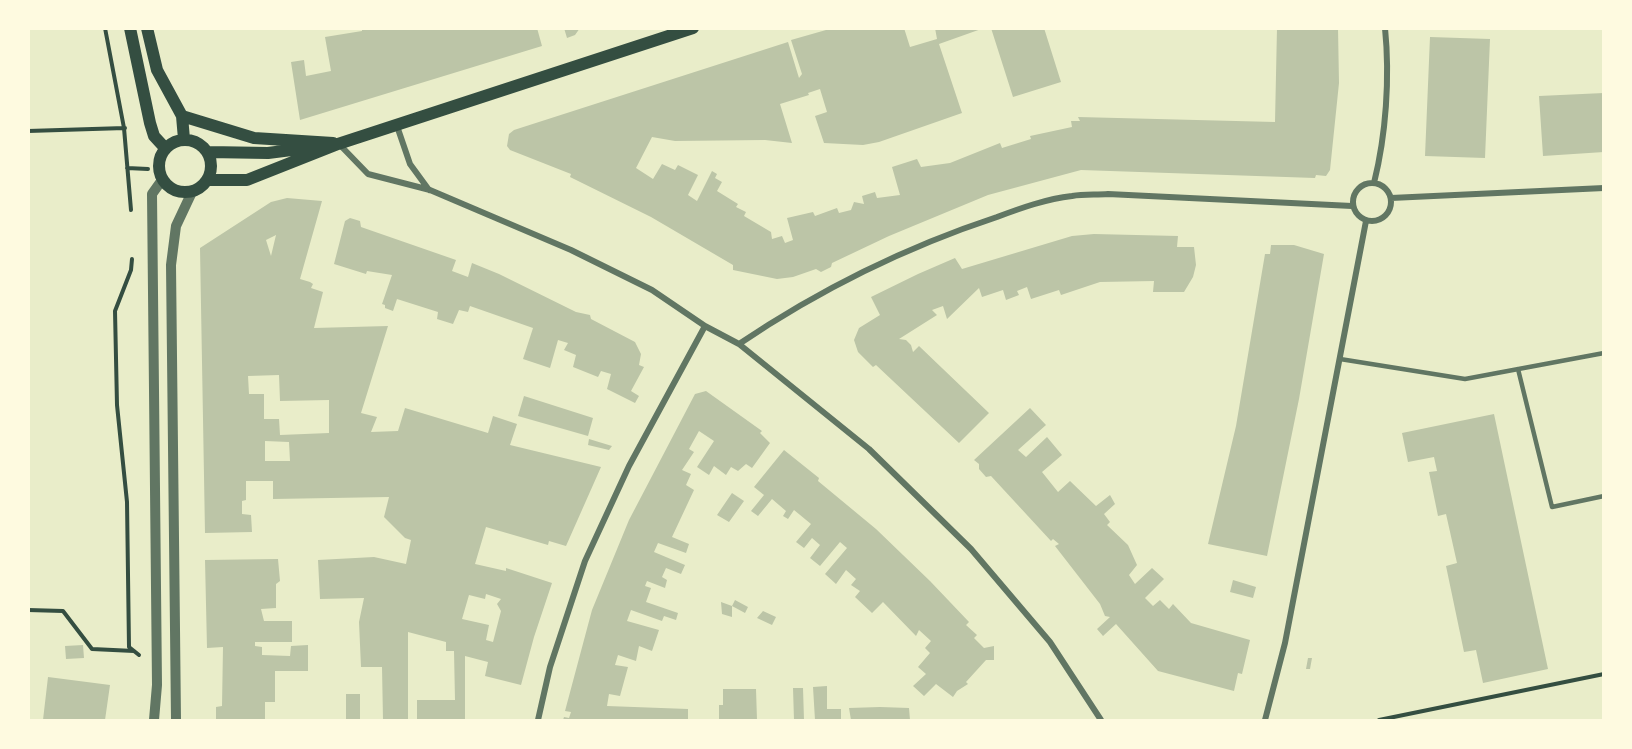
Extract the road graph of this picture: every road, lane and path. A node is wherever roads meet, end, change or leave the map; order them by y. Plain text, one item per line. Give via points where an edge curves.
1 (105, 28) edge
2 (130, 28) edge
3 (147, 28) edge
4 (693, 28) edge
5 (1385, 28) edge
6 (182, 116) junction
7 (150, 123) junction
8 (397, 126) junction
9 (124, 128) junction
10 (28, 131) edge
11 (184, 139) junction
12 (338, 144) junction
13 (165, 148) junction
14 (208, 152) junction
15 (128, 168) junction
16 (160, 175) junction
17 (207, 180) junction
18 (1374, 183) junction
19 (1604, 188) edge
20 (430, 190) junction
21 (192, 192) junction
22 (1391, 198) junction
23 (1352, 206) junction
24 (132, 212) dead end
25 (1366, 221) junction
26 (132, 253) dead end
27 (705, 326) junction
28 (739, 344) junction
29 (1604, 353) edge
30 (1340, 359) junction
31 (1518, 369) junction
32 (1604, 496) edge
33 (28, 610) edge
34 (135, 651) junction
35 (141, 657) dead end
36 (1604, 674) edge
37 (154, 720) edge
38 (176, 720) edge
39 (538, 720) edge
40 (1101, 720) edge
41 (1265, 720) edge
42 (1379, 720) edge

1 - 9 path
2 - 7 main road
3 - 6 main road via 157,70
4 - 8 main road
5 - 18 street via 1382,153
6 - 11 main road
6 - 12 main road via 254,138
7 - 9 path
7 - 13 main road via 154,136
8 - 12 main road
8 - 20 street via 410,164
9 - 10 path
9 - 15 path
11 - 13 main road
11 - 14 main road via 200,144
12 - 14 main road via 268,153
12 - 17 main road via 247,180
12 - 20 street via 368,174
13 - 16 main road via 159,158
14 - 17 main road via 211,161
15 - 16 path
15 - 24 path
16 - 21 main road via 175,191
16 - 37 street via 152,194 157,685
17 - 21 main road
18 - 22 street via 1385,188
18 - 23 street via 1355,192
19 - 22 street
20 - 27 street via 571,249 652,290
21 - 38 street via 176,226 171,265
22 - 25 street via 1388,213 1382,219
23 - 25 street
23 - 28 street via 1108,194 1071,196 976,223 905,252 787,312
25 - 30 street
26 - 34 path via 131,270 114,311 117,405 128,515 129,647
27 - 28 street
27 - 39 street via 629,466 585,561 550,668
28 - 40 street via 869,449 970,549 1050,642
29 - 31 lane
30 - 31 lane via 1465,380
30 - 41 street via 1285,643
31 - 32 lane via 1552,507
33 - 34 path via 63,611 92,649
34 - 35 path
36 - 42 path

